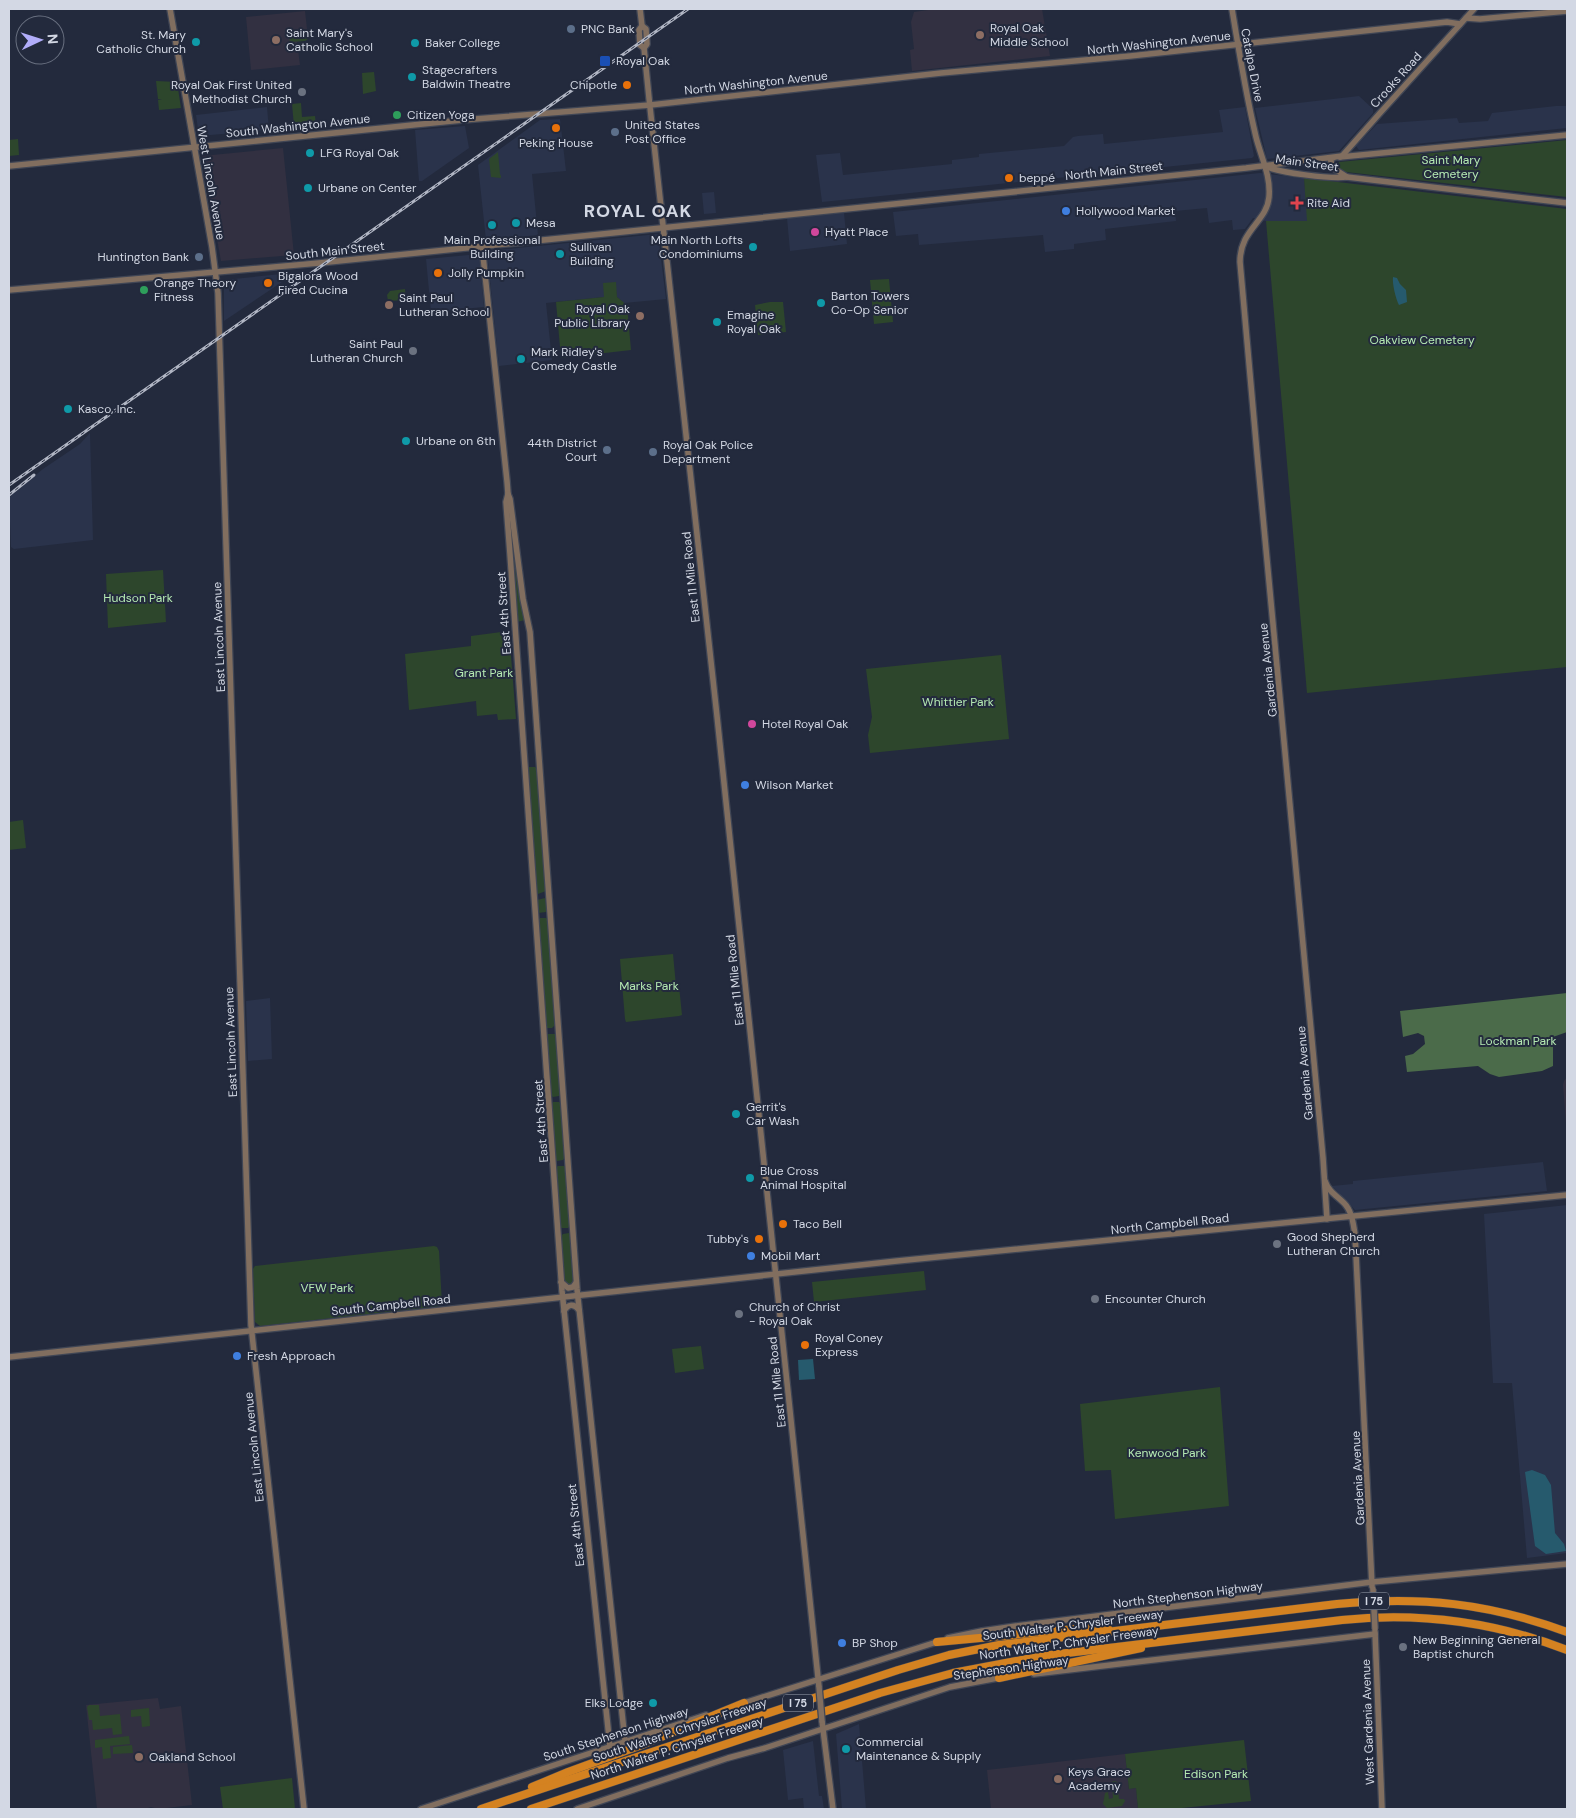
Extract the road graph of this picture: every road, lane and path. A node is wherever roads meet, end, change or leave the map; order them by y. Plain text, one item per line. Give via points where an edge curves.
1 (170, 9) edge
2 (640, 9) edge
3 (1232, 9) edge
4 (1474, 9) edge
5 (1567, 11) edge
6 (1466, 18) junction
7 (1460, 24) junction
8 (1238, 45) junction
9 (650, 105) junction
10 (1567, 134) edge
11 (194, 147) junction
12 (1342, 156) junction
13 (1330, 158) junction
14 (9, 166) edge
15 (1264, 166) junction
16 (1347, 177) junction
17 (1567, 202) edge
18 (664, 228) junction
19 (482, 246) junction
20 (216, 272) junction
21 (9, 290) edge
22 (508, 494) junction
23 (1325, 1181) junction
24 (1567, 1195) edge
25 (1352, 1217) junction
26 (1327, 1219) junction
27 (776, 1275) junction
28 (562, 1282) junction
29 (576, 1283) junction
30 (578, 1295) junction
31 (563, 1297) junction
32 (580, 1310) junction
33 (564, 1311) junction
34 (251, 1331) junction
35 (9, 1357) edge
36 (1567, 1564) edge
37 (1372, 1586) junction
38 (1123, 1630) junction
39 (1375, 1632) junction
40 (1567, 1632) edge
41 (1167, 1641) junction
42 (937, 1642) junction
43 (1567, 1650) edge
44 (998, 1678) junction
45 (818, 1679) junction
46 (744, 1703) junction
47 (823, 1729) junction
48 (625, 1741) junction
49 (610, 1746) junction
50 (304, 1809) edge
51 (421, 1809) edge
52 (481, 1809) edge
53 (531, 1809) edge
54 (577, 1809) edge
55 (833, 1809) edge
56 (1382, 1809) edge

1 - 11 street, West Lincoln Avenue
2 - 9 street, East 11 Mile Road via 642,26 646,29 647,44 644,48
3 - 8 street, Catalpa Drive
4 - 6 street, Crooks Road
5 - 6 street
6 - 7 street, Crooks Road
7 - 8 street, North Washington Avenue via 1451,22
7 - 12 street, Crooks Road
8 - 9 street, North Washington Avenue
8 - 15 street, Catalpa Drive
9 - 11 street, South Washington Avenue
9 - 18 street, East 11 Mile Road
10 - 12 street
11 - 14 street, South Washington Avenue
11 - 20 street, West Lincoln Avenue
12 - 13 street
13 - 15 street, North Main Street
13 - 16 street via 1334,171
15 - 16 street, Main Street via 1315,176
15 - 18 street, North Main Street
15 - 23 street, Gardenia Avenue via 1268,179 1268,204 1243,243 1240,262
16 - 17 street, Main Street
18 - 19 street, South Main Street
18 - 27 street, East 11 Mile Road
19 - 20 street, South Main Street
19 - 22 street, East 4th Street
20 - 21 street, South Main Street
20 - 34 street, East Lincoln Avenue
22 - 28 street, East 4th Street via 506,502
22 - 29 street, East 4th Street via 530,632
23 - 25 street, Gardenia Avenue
23 - 26 street, Gardenia Avenue
24 - 25 street, North Campbell Road
25 - 26 street, North Campbell Road
25 - 37 street, Gardenia Avenue via 1357,1256
26 - 27 street, North Campbell Road
27 - 30 street, South Campbell Road
27 - 45 street, East 11 Mile Road
28 - 29 street via 568,1288
28 - 31 street, East 4th Street
29 - 30 street, East 4th Street
30 - 31 street, South Campbell Road
30 - 32 street, East 4th Street
31 - 33 street, East 4th Street
31 - 34 street, South Campbell Road
32 - 33 street via 572,1305
32 - 48 street, East 4th Street
33 - 49 street, East 4th Street
34 - 35 street, South Campbell Road
34 - 50 street, East Lincoln Avenue
36 - 37 street, North Stephenson Highway
37 - 39 street, Gardenia Avenue, bridge
37 - 42 street, North Stephenson Highway via 1016,1626
38 - 40 highway, South Walter P. Chrysler Freeway / I 75 via 1337,1604 1399,1600 1483,1607
38 - 42 highway via 1096,1627
38 - 52 highway, South Walter P. Chrysler Freeway / I 75 via 999,1645 932,1660
39 - 44 street, Stephenson Highway
39 - 56 street, West Gardenia Avenue
41 - 43 highway, North Walter P. Chrysler Freeway / I 75 via 1351,1619 1413,1617 1497,1628
41 - 44 highway
41 - 53 highway, North Walter P. Chrysler Freeway / I 75 via 1042,1656 970,1668 920,1681
42 - 45 street, North Stephenson Highway
44 - 47 street, Stephenson Highway via 950,1687
45 - 46 street, South Stephenson Highway
45 - 47 street, East 11 Mile Road, bridge
46 - 48 street, South Stephenson Highway
46 - 52 highway
47 - 54 street, Stephenson Highway
47 - 55 street, East 11 Mile Road
48 - 49 street, South Stephenson Highway
49 - 51 street, South Stephenson Highway

